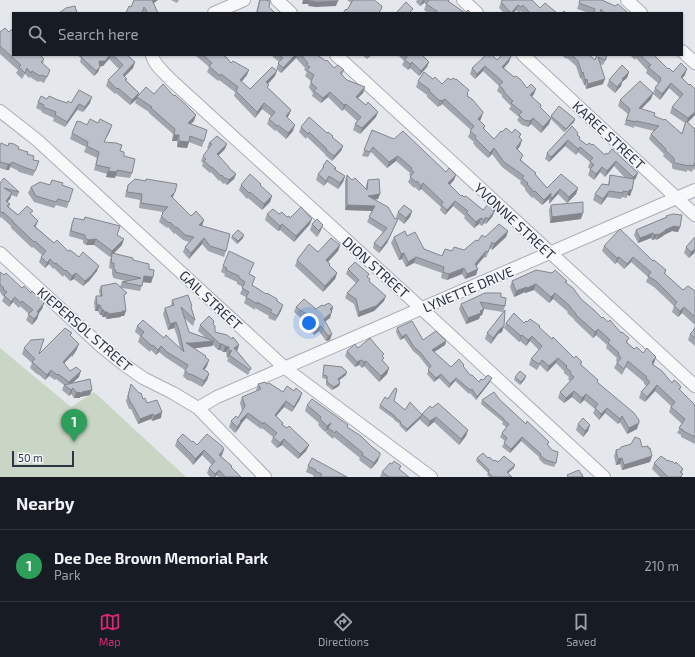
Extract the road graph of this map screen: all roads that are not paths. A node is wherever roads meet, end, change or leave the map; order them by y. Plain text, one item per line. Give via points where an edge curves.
1 (244, 0) edge
2 (277, 0) edge
3 (464, 0) edge
4 (627, 0) edge
5 (216, 12) edge
6 (290, 12) edge
7 (477, 12) edge
8 (640, 12) edge
9 (683, 52) edge
10 (152, 56) edge
11 (337, 56) edge
12 (524, 56) edge
13 (695, 63) edge
14 (2, 115) edge
15 (695, 190) edge
16 (677, 198) junction
17 (695, 215) edge
18 (0, 253) edge
19 (550, 253) junction
20 (422, 309) junction
21 (284, 368) junction
22 (695, 386) edge
23 (198, 408) junction
24 (265, 477) edge
25 (431, 477) edge
26 (604, 477) edge

1 - 5 street
2 - 6 street
3 - 7 street
4 - 8 street
9 - 13 street
10 - 20 street, DION STREET via 154,62 171,80
11 - 19 street, YVONNE STREET
12 - 16 street, KAREE STREET
14 - 21 street, GAIL STREET via 37,140
15 - 16 street, LYNETTE DRIVE
16 - 17 street, KAREE STREET
16 - 19 street, LYNETTE DRIVE
18 - 23 street, KIEPERSOL STREET via 117,359 143,378
19 - 20 street, LYNETTE DRIVE
19 - 22 street, YVONNE STREET
20 - 21 street, LYNETTE DRIVE
20 - 26 street, DION STREET
21 - 23 street, LYNETTE DRIVE
21 - 25 street, GAIL STREET
23 - 24 street, KIEPERSOL STREET

